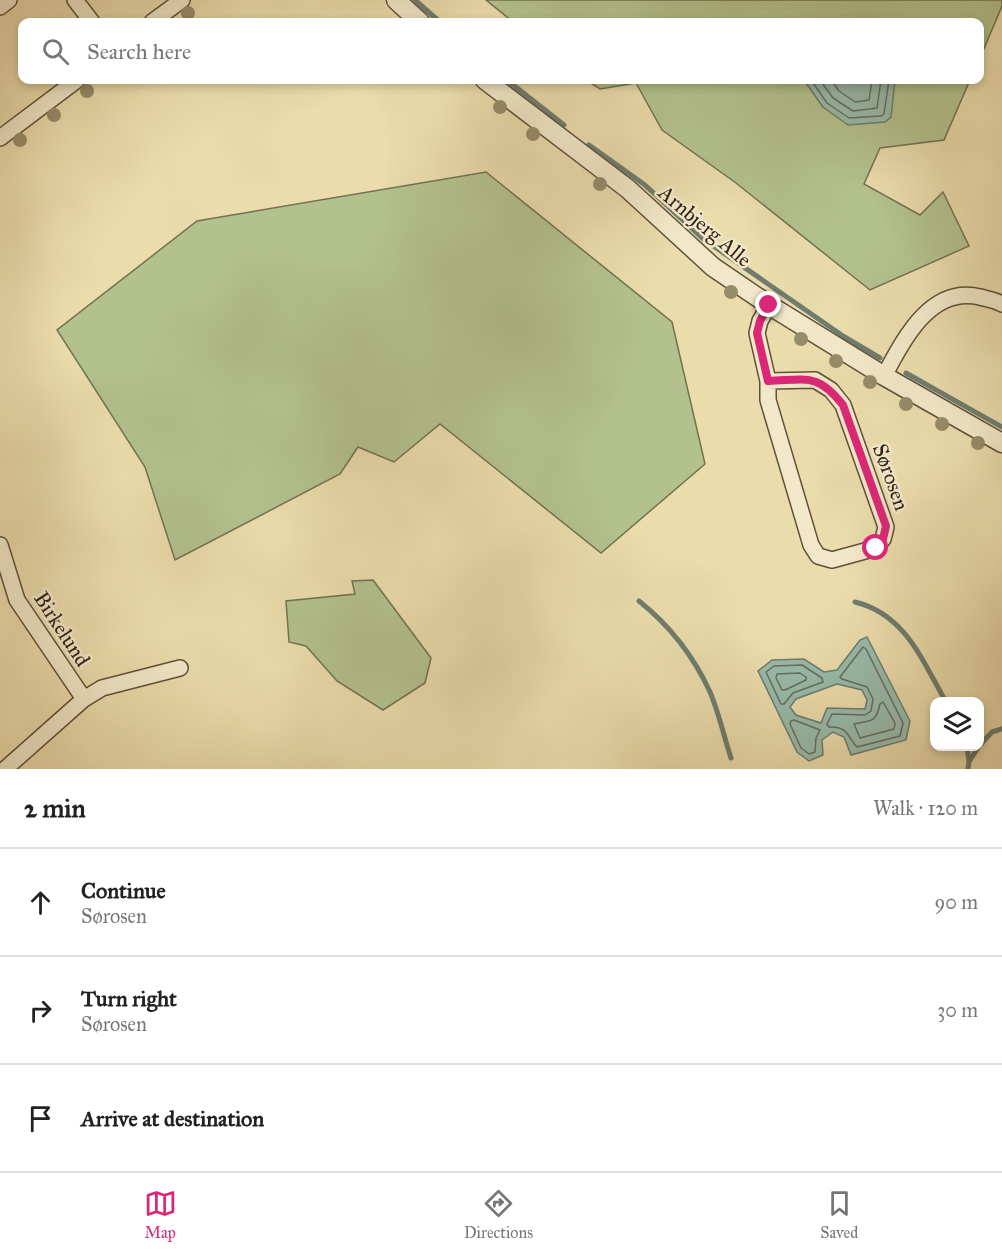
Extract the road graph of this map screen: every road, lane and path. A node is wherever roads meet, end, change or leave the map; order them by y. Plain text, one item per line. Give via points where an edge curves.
1 (9, 0) edge
2 (75, 0) edge
3 (182, 0) edge
4 (396, 0) edge
5 (0, 7) edge
6 (89, 18) edge
7 (157, 18) edge
8 (416, 18) edge
9 (72, 84) edge
10 (490, 84) edge
11 (0, 138) edge
12 (1002, 304) edge
13 (769, 305) junction
14 (884, 376) junction
15 (768, 381) junction
16 (1002, 443) edge
17 (0, 545) edge
18 (180, 668) dead end
19 (84, 699) junction
20 (5, 769) edge

1 - 5 street
2 - 6 street
3 - 7 street
4 - 8 street
9 - 11 street
10 - 13 street, Arnbjerg Alle via 628,189 713,267
12 - 14 street via 971,295 950,298 932,307 919,318
13 - 14 street, Arnbjerg Alle
13 - 15 street, Sørosen via 757,333
14 - 16 street, Arnbjerg Alle
15 - 15 street, Sørosen via 768,400 811,545 818,556 832,560 876,548 886,526 843,405 831,390 815,380
17 - 19 street, Birkelund via 17,600
18 - 19 street, Birkelund via 102,688
19 - 20 street, Birkelund

